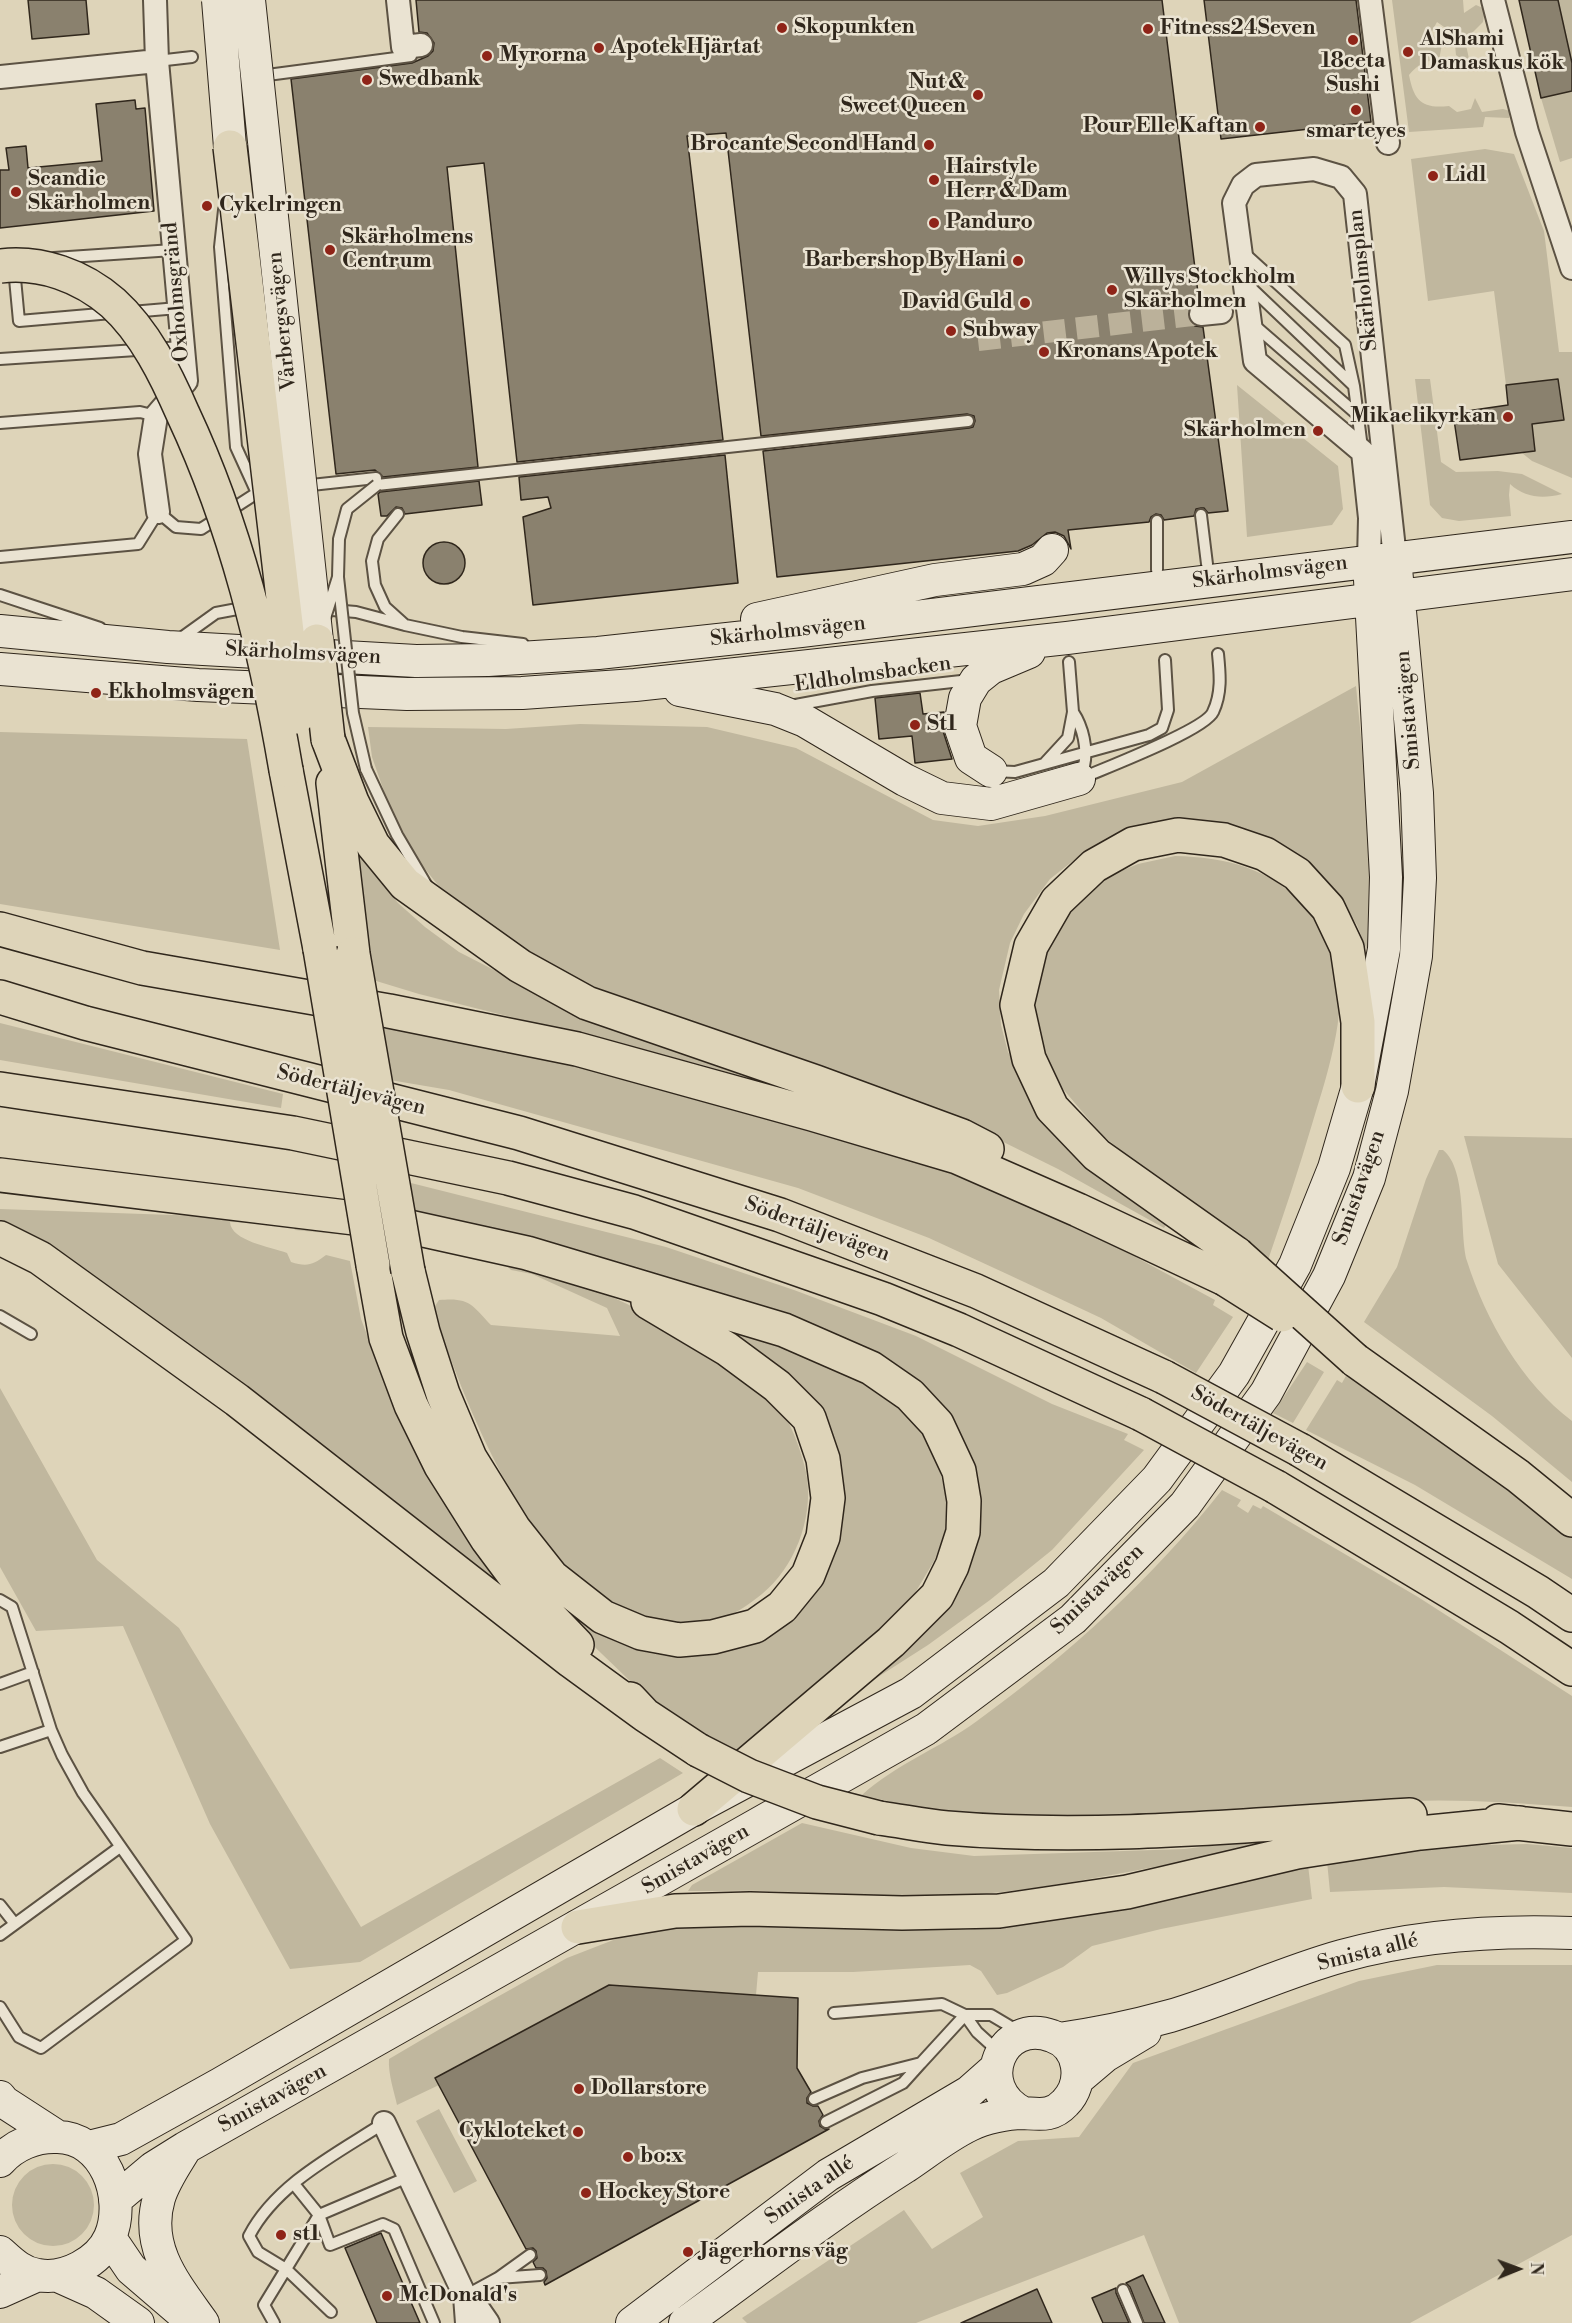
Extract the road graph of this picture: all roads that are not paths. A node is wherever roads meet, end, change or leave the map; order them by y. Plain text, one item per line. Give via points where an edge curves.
1 (155, 0) edge
2 (218, 0) edge
3 (249, 0) edge
4 (398, 0) edge
5 (1370, 0) edge
6 (1493, 0) edge
7 (417, 50) joint
8 (192, 57) dead end
9 (157, 61) junction
10 (0, 77) edge
11 (256, 77) junction
12 (1388, 143) dead end
13 (230, 147) junction
14 (173, 250) junction
15 (1240, 250) junction
16 (0, 266) edge
17 (1572, 268) edge
18 (1244, 282) junction
19 (178, 308) junction
20 (1250, 321) junction
21 (182, 347) junction
22 (0, 359) edge
23 (1354, 386) junction
24 (156, 416) junction
25 (1359, 416) junction
26 (968, 421) dead end
27 (0, 423) edge
28 (1363, 452) junction
29 (377, 482) junction
30 (256, 493) junction
31 (158, 512) junction
32 (398, 514) dead end
33 (1201, 514) dead end
34 (1157, 521) dead end
35 (1572, 537) edge
36 (1052, 550) dead end
37 (0, 557) edge
38 (1382, 559) junction
39 (1207, 564) dead end
40 (1157, 570) dead end
41 (1572, 574) edge
42 (338, 577) junction
43 (0, 595) edge
44 (1384, 597) junction
45 (405, 626) junction
46 (0, 631) edge
47 (317, 641) junction
48 (680, 644) junction
49 (168, 647) junction
50 (1068, 650) junction
51 (598, 653) junction
52 (1218, 654) dead end
53 (1165, 660) dead end
54 (0, 669) edge
55 (976, 680) junction
56 (635, 685) junction
57 (775, 709) junction
58 (1073, 712) junction
59 (328, 739) junction
60 (1083, 766) junction
61 (294, 769) junction
62 (991, 771) joint
63 (1041, 778) junction
64 (1400, 794) junction
65 (443, 912) junction
66 (0, 929) edge
67 (0, 997) edge
68 (1358, 1086) junction
69 (0, 1089) edge
70 (0, 1175) edge
71 (0, 1196) edge
72 (220, 1202) junction
73 (0, 1238) edge
74 (1231, 1267) junction
75 (602, 1276) junction
76 (0, 1316) edge
77 (32, 1334) dead end
78 (1572, 1520) edge
79 (0, 1600) edge
80 (1572, 1615) edge
81 (1572, 1668) edge
82 (33, 1672) junction
83 (0, 1684) edge
84 (645, 1715) junction
85 (51, 1730) junction
86 (0, 1747) edge
87 (694, 1809) junction
88 (1520, 1823) junction
89 (1572, 1828) edge
90 (120, 1847) junction
91 (0, 1905) edge
92 (15, 1924) junction
93 (578, 1927) junction
94 (1572, 1933) edge
95 (0, 1935) edge
96 (0, 2007) edge
97 (834, 2013) dead end
98 (965, 2015) junction
99 (1171, 2016) junction
100 (1059, 2039) junction
101 (1006, 2052) junction
102 (921, 2063) junction
103 (1079, 2078) junction
104 (0, 2097) edge
105 (814, 2099) dead end
106 (1023, 2113) junction
107 (826, 2122) dead end
108 (384, 2123) joint
109 (58, 2137) junction
110 (89, 2147) junction
111 (185, 2148) junction
112 (0, 2161) edge
113 (408, 2177) junction
114 (294, 2184) junction
115 (114, 2200) junction
116 (319, 2215) junction
117 (110, 2238) junction
118 (0, 2252) edge
119 (530, 2255) dead end
120 (286, 2269) junction
121 (540, 2275) dead end
122 (48, 2276) junction
123 (498, 2277) junction
124 (1123, 2290) dead end
125 (0, 2292) edge
126 (465, 2296) junction
127 (331, 2312) dead end
128 (138, 2323) edge
129 (195, 2323) edge
130 (204, 2323) edge
131 (274, 2323) edge
132 (434, 2323) edge
133 (467, 2323) edge
134 (488, 2323) edge
135 (632, 2323) edge
136 (685, 2323) edge
137 (1137, 2323) edge

1 - 9 street, Oxholmsgränd
2 - 13 main road, bridge
3 - 11 main road, Vårbergsvägen, bridge
4 - 7 street via 404,47
5 - 12 street
6 - 17 street via 1527,132
7 - 11 lane
8 - 9 lane
9 - 10 street
9 - 14 street, Oxholmsgränd
11 - 47 main road, Vårbergsvägen, bridge
13 - 30 lane via 220,247 236,447
13 - 61 highway, bridge
14 - 19 street, Oxholmsgränd
14 - 19 lane via 13,260 19,321
15 - 18 street, Skärholmsplan
15 - 23 lane via 1345,345
15 - 38 street, Skärholmsplan via 1234,203 1243,185 1256,176 1314,169 1341,177 1354,194
16 - 61 highway, bridge via 50,269 94,289 128,319 155,359 201,452 227,525 254,609
18 - 20 street, Skärholmsplan
18 - 23 lane
19 - 21 street, Oxholmsgränd
20 - 25 lane
20 - 28 street, Skärholmsplan via 1255,361
21 - 22 lane
21 - 24 street, Oxholmsgränd via 186,381
23 - 25 lane
24 - 27 lane via 140,412
24 - 31 street via 150,454
25 - 28 lane
26 - 29 lane
28 - 38 street via 1370,518
29 - 30 lane via 332,482
29 - 42 lane, bridge via 347,508 339,539
30 - 31 lane via 201,529 176,527
31 - 37 lane via 138,544
32 - 45 lane via 378,539 372,561 375,585 385,607
33 - 39 lane
34 - 40 lane
35 - 38 main road, Skärholmsvägen
36 - 48 main road via 1043,560 1023,568 935,580 764,616
38 - 44 main road, Smistavägen
38 - 48 main road, Skärholmsvägen
41 - 44 main road, Skärholmsvägen
42 - 47 lane, bridge
42 - 65 lane, bridge via 353,713 366,769 397,835
43 - 49 lane
44 - 50 main road, Skärholmsvägen
44 - 64 main road, Smistavägen
45 - 49 lane via 356,612 271,604 216,613
45 - 51 lane
46 - 49 main road, Skärholmsvägen
47 - 59 highway, bridge
48 - 51 main road, Skärholmsvägen
49 - 51 main road, Skärholmsvägen via 416,661
50 - 55 main road via 991,668
50 - 56 main road, Skärholmsvägen
50 - 58 lane
52 - 60 lane via 1221,688 1213,715 1185,733
53 - 60 lane via 1168,710 1162,728
54 - 56 main road, Skärholmsvägen via 198,685 419,694 522,693
55 - 57 lane, Eldholmsbacken via 872,691
55 - 62 main road via 965,698 960,726 971,758
56 - 57 main road via 694,692
57 - 63 main road via 805,721 942,798 992,804
58 - 60 lane via 1078,719
58 - 63 lane via 1068,738
59 - 65 highway via 373,845 405,884
59 - 75 highway, bridge via 353,954 408,1271 442,1394 470,1458 514,1529 552,1577 603,1617 641,1633 679,1640 713,1637 755,1626 782,1607 808,1575 823,1537 828,1498 823,1459 808,1418 777,1386 727,1349
60 - 63 main road
61 - 84 highway, bridge via 320,949 386,1338 411,1405 441,1466 487,1539 528,1594
62 - 63 lane
64 - 68 main road, Smistavägen via 1386,877 1384,949
64 - 93 main road, Smistavägen via 1420,878 1416,956 1392,1091 1369,1178 1329,1276 1266,1393 1185,1505 1073,1619 926,1729
65 - 74 highway via 520,966 587,1004 962,1136 1116,1215
66 - 74 highway via 142,968 577,1049 957,1157 1078,1210
67 - 80 highway, Södertäljevägen, bridge via 96,1026 519,1133 770,1211 976,1291 1164,1377 1300,1450
68 - 74 highway via 1358,1023 1347,948 1328,908 1297,874 1265,854 1224,840 1178,835 1133,844 1094,866 1057,901 1031,946 1017,1005 1029,1059 1052,1108 1097,1155
68 - 87 main road, Smistavägen via 1334,1168 1295,1265 1234,1374 1156,1479 1056,1584 911,1693
69 - 81 highway, Södertäljevägen, bridge via 293,1133 508,1178 634,1212 883,1299 960,1330 1141,1414 1276,1487
70 - 72 highway
71 - 72 highway via 89,1202
72 - 75 highway via 387,1222 527,1253
73 - 84 highway via 40,1258 237,1400
74 - 78 highway, bridge via 1518,1476
75 - 87 highway via 784,1330 872,1368 910,1395 937,1424 959,1471 964,1501 963,1532 937,1596 891,1642
76 - 77 lane
79 - 82 lane via 12,1607
82 - 83 lane
82 - 85 lane
84 - 88 highway, bridge via 698,1750 749,1776 817,1802 879,1818 945,1828 1111,1831 1422,1815
85 - 86 lane
85 - 90 lane via 83,1793
87 - 110 main road, Smistavägen via 211,2089 121,2139
88 - 89 highway
88 - 93 highway via 1297,1852 1127,1892 999,1911 675,1911
90 - 92 lane
90 - 96 lane via 186,1940 41,2048 19,2037
91 - 92 lane
92 - 95 lane
93 - 111 main road, Smistavägen
94 - 99 main road, Smista allé via 1510,1931 1437,1936 1342,1956
97 - 98 lane via 942,2004
98 - 101 lane via 976,2032
98 - 101 lane via 991,2015
98 - 102 lane
99 - 100 main road, Smista allé
99 - 103 main road, Smista allé via 1105,2056
100 - 101 main road, Smista allé via 1037,2032
100 - 103 main road via 1077,2062
101 - 106 main road via 996,2084 1003,2098
101 - 135 main road, Smista allé via 969,2092 828,2175
102 - 105 lane via 862,2078
102 - 107 lane via 903,2083
103 - 106 main road, Smista allé via 1064,2105 1037,2116
104 - 109 main road
106 - 136 main road, Smista allé via 971,2125 856,2198
108 - 113 street
108 - 114 lane
109 - 110 main road via 76,2139
109 - 112 main road via 25,2143
110 - 115 main road via 104,2163 112,2180
111 - 115 main road, Smistavägen
111 - 130 main road via 159,2196 154,2220 157,2248 168,2274
113 - 116 lane
113 - 126 street
114 - 116 lane
114 - 120 lane via 260,2217 249,2236 258,2252
115 - 117 main road
116 - 120 lane
116 - 132 lane via 330,2245 383,2224 394,2229
117 - 122 main road via 98,2254 79,2268
117 - 129 main road via 130,2269
118 - 122 main road via 18,2268
119 - 123 lane
120 - 127 lane
120 - 131 lane via 264,2305
121 - 123 lane
122 - 125 main road
122 - 128 main road via 96,2293
123 - 126 lane
124 - 137 lane
126 - 133 street
126 - 134 street

